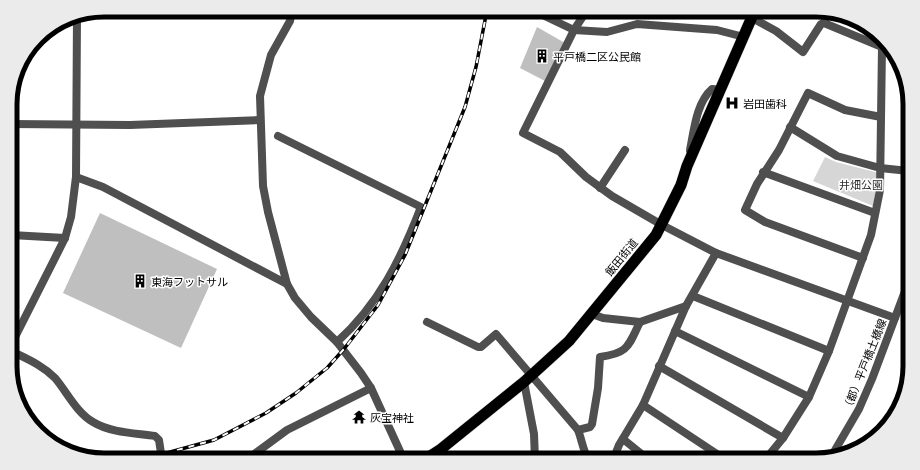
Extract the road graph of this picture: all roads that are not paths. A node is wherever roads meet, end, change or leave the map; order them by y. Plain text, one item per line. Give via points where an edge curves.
1 (290, 17) edge
2 (547, 17) edge
3 (582, 17) edge
4 (752, 17) edge
5 (757, 17) edge
6 (826, 18) edge
7 (77, 22) edge
8 (824, 23) junction
9 (574, 30) junction
10 (744, 37) junction
11 (879, 45) edge
12 (886, 52) edge
13 (881, 118) junction
14 (260, 120) junction
15 (17, 124) edge
16 (76, 125) junction
17 (790, 128) junction
18 (278, 136) dead end
19 (625, 150) dead end
20 (880, 168) junction
21 (903, 170) edge
22 (763, 172) junction
23 (76, 177) junction
24 (600, 188) junction
25 (876, 213) junction
26 (662, 226) junction
27 (17, 235) edge
28 (64, 238) junction
29 (716, 253) junction
30 (863, 258) junction
31 (287, 284) junction
32 (694, 296) junction
33 (903, 297) edge
34 (848, 301) junction
35 (686, 306) junction
36 (592, 314) junction
37 (895, 318) junction
38 (426, 322) dead end
39 (640, 322) junction
40 (675, 331) junction
41 (17, 333) edge
42 (337, 342) junction
43 (829, 351) junction
44 (17, 354) edge
45 (659, 366) junction
46 (532, 375) junction
47 (524, 382) junction
48 (370, 388) junction
49 (809, 397) junction
50 (642, 405) junction
51 (578, 430) junction
52 (783, 438) junction
53 (623, 439) junction
54 (835, 451) edge
55 (161, 453) edge
56 (256, 453) edge
57 (401, 453) edge
58 (435, 453) edge
59 (535, 453) edge
60 (585, 453) edge
61 (616, 453) edge
62 (640, 453) edge
63 (715, 453) edge
64 (771, 453) edge

1 - 14 street via 271,55 260,96
2 - 9 street
3 - 9 street
4 - 10 highway, 飯田街道
5 - 8 street via 803,52
6 - 8 street
7 - 16 street
8 - 11 street
9 - 10 street via 607,32 637,24 717,30
9 - 24 street via 523,133 560,152
10 - 26 highway, 飯田街道
12 - 13 street
13 - 17 street via 845,110 808,93
13 - 20 street
14 - 16 street
14 - 31 street via 263,186
15 - 16 street
16 - 23 street
17 - 20 street via 837,156
17 - 22 street via 779,150
18 - 42 street via 421,207 403,253 373,302 355,325
19 - 24 street
20 - 21 street
20 - 25 street
22 - 25 street
22 - 30 street via 745,210 765,222
23 - 28 street via 72,210
23 - 31 street via 103,188
24 - 26 street
25 - 30 street
26 - 29 street
26 - 36 highway, 飯田街道
27 - 28 street
28 - 41 street
29 - 32 street
29 - 34 street
30 - 34 street
31 - 42 street via 311,317
32 - 35 street
32 - 43 street
33 - 37 street, （都）平戸橋土橋線
34 - 37 street
34 - 43 street
35 - 39 street
35 - 40 street
36 - 39 street via 603,318
36 - 46 highway, 飯田街道 via 561,350
37 - 54 street, （都）平戸橋土橋線 via 859,409
38 - 46 street via 478,347 496,334
39 - 51 street via 627,348 600,357 592,424
40 - 45 street
40 - 49 street
42 - 48 street
43 - 49 street
44 - 55 street via 46,371 92,421 115,430 155,436 159,440
45 - 50 street
45 - 52 street
46 - 47 highway, 飯田街道
46 - 51 street
47 - 58 highway, 飯田街道
47 - 59 street via 534,434
48 - 56 street via 287,430
48 - 57 street
49 - 52 street
50 - 53 street
50 - 63 street
51 - 60 street
52 - 64 street
53 - 61 street
53 - 62 street

